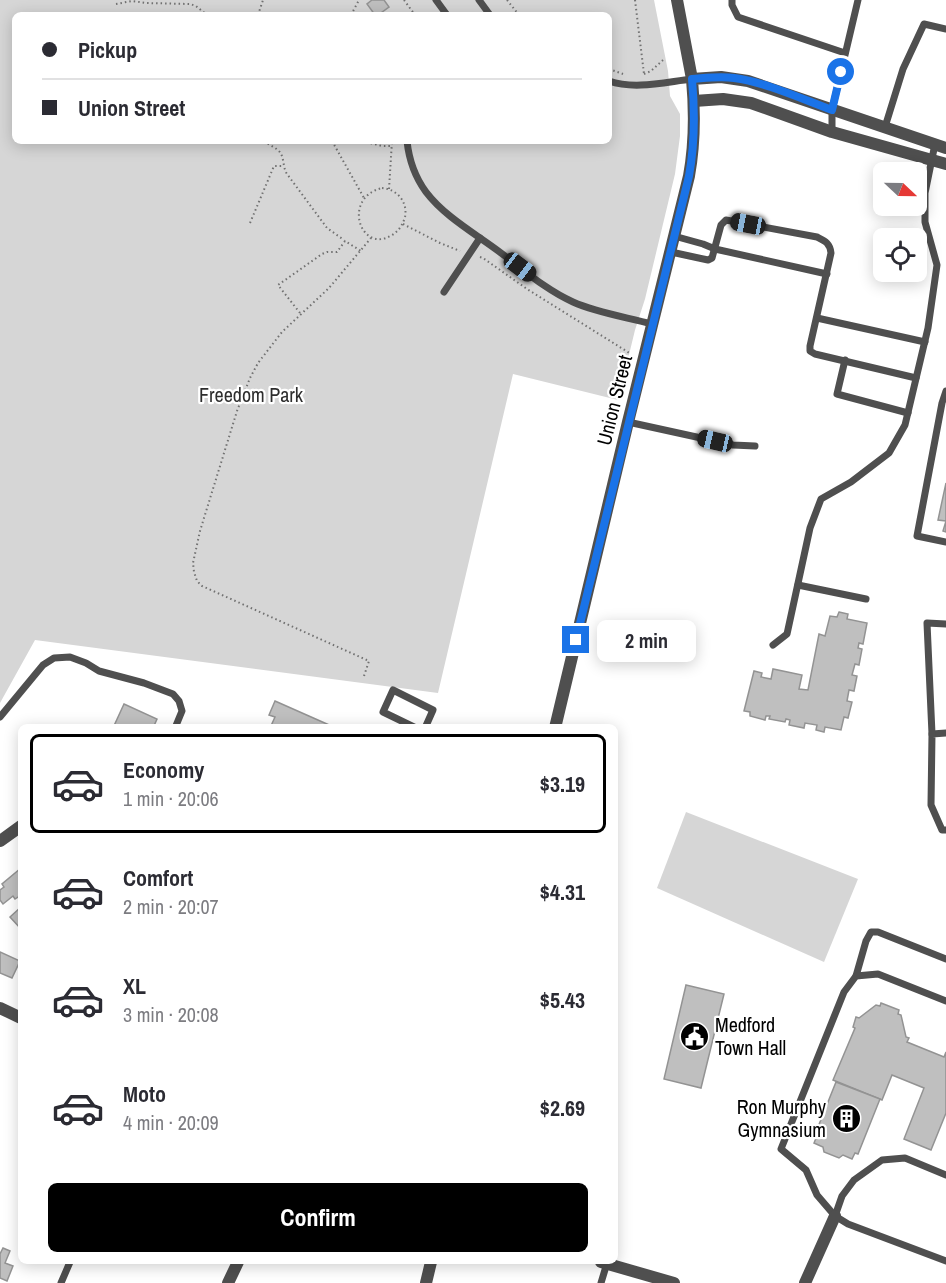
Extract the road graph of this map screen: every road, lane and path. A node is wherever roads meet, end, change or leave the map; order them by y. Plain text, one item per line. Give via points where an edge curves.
1 (192, 0) edge
2 (507, 0) edge
3 (635, 0) edge
4 (677, 0) edge
5 (732, 0) edge
6 (858, 0) edge
7 (116, 4) dead end
8 (196, 6) junction
9 (203, 12) edge
10 (517, 12) edge
11 (946, 29) edge
12 (845, 54) junction
13 (663, 60) dead end
14 (612, 70) edge
15 (624, 74) dead end
16 (692, 79) junction
17 (612, 82) edge
18 (694, 101) junction
19 (832, 110) junction
20 (885, 127) junction
21 (832, 132) junction
22 (268, 144) edge
23 (334, 144) edge
24 (373, 144) edge
25 (408, 144) edge
26 (392, 146) joint
27 (941, 146) edge
28 (932, 161) junction
29 (946, 164) edge
30 (283, 166) junction
31 (389, 189) junction
32 (364, 198) junction
33 (250, 223) dead end
34 (403, 224) junction
35 (674, 236) junction
36 (371, 238) junction
37 (480, 238) junction
38 (345, 241) junction
39 (715, 249) junction
40 (361, 251) junction
41 (670, 252) junction
42 (471, 253) junction
43 (826, 274) junction
44 (444, 292) dead end
45 (300, 314) junction
46 (817, 318) junction
47 (652, 324) junction
48 (925, 342) junction
49 (631, 354) dead end
50 (845, 360) junction
51 (916, 378) junction
52 (946, 390) edge
53 (908, 413) junction
54 (628, 422) junction
55 (755, 446) dead end
56 (946, 542) edge
57 (798, 585) junction
58 (866, 599) dead end
59 (946, 624) edge
60 (773, 645) dead end
61 (364, 676) dead end
62 (0, 717) edge
63 (177, 724) edge
64 (408, 724) edge
65 (427, 724) edge
66 (556, 724) edge
67 (946, 733) edge
68 (932, 734) junction
69 (18, 827) edge
70 (946, 830) edge
71 (2, 835) edge
72 (946, 959) edge
73 (856, 976) junction
74 (946, 1001) edge
75 (0, 1008) edge
76 (18, 1017) edge
77 (946, 1175) edge
78 (835, 1216) junction
79 (946, 1260) edge
80 (69, 1264) edge
81 (237, 1264) edge
82 (431, 1264) edge
83 (604, 1264) edge
84 (611, 1264) edge
85 (61, 1283) edge
86 (228, 1283) edge
87 (426, 1283) edge
88 (601, 1283) edge
89 (674, 1283) edge
90 (805, 1283) edge

1 - 8 path
2 - 10 path
3 - 13 path via 644,74
4 - 16 street, Union Street
5 - 12 lane via 738,17
6 - 12 lane
7 - 8 path via 132,0
8 - 9 path
11 - 20 lane via 924,24 903,69
12 - 19 lane
14 - 15 path
16 - 17 lane via 636,86
16 - 18 street, Union Street
16 - 19 street via 735,78
18 - 21 street via 723,99 751,103
18 - 35 street, Union Street via 692,158
19 - 20 street
19 - 21 lane
20 - 27 street
21 - 28 street
22 - 30 path via 281,153
23 - 32 path
24 - 26 path
25 - 37 lane via 414,171 428,194
26 - 31 path
27 - 28 lane
28 - 29 street
28 - 48 lane via 925,193 925,222 937,265
30 - 33 path via 274,166
30 - 38 path via 327,228
31 - 32 path via 376,190
31 - 34 path via 406,208
32 - 36 path via 359,221
34 - 36 path via 393,235
34 - 42 path via 456,250
35 - 39 lane
35 - 41 street, Union Street
36 - 40 path
37 - 42 lane
37 - 47 lane via 565,298 594,310
38 - 40 path
38 - 45 path via 337,252 322,254 278,285
39 - 41 lane via 708,260
39 - 43 lane
39 - 43 lane via 726,220 817,237 831,247
40 - 45 path
41 - 47 street, Union Street
42 - 44 lane
42 - 49 path
43 - 46 lane
45 - 61 path via 258,363 243,394 200,531 194,572 202,586 369,661
46 - 48 lane
46 - 50 lane via 810,351
47 - 54 street, Union Street
48 - 51 lane
50 - 51 lane
50 - 53 lane via 837,394
51 - 53 lane
52 - 56 lane via 917,537
53 - 57 lane via 889,453 851,482 820,499
54 - 55 lane via 733,445
54 - 66 street, Union Street
57 - 58 lane
57 - 60 lane via 787,634
59 - 68 lane via 927,623
62 - 63 lane via 43,665 54,658 70,657 99,671 173,694 182,711
64 - 65 lane via 383,712 393,690 434,710
67 - 68 lane
68 - 70 lane via 931,805 942,830
69 - 71 street
72 - 73 lane via 871,932
73 - 74 lane via 878,974
73 - 78 lane via 843,992 781,1149 806,1170 817,1195
75 - 76 street
77 - 78 lane via 905,1158 882,1160 854,1180 842,1196
78 - 79 lane
78 - 90 street
80 - 85 lane
81 - 86 street
82 - 87 street
83 - 88 lane
84 - 89 street

